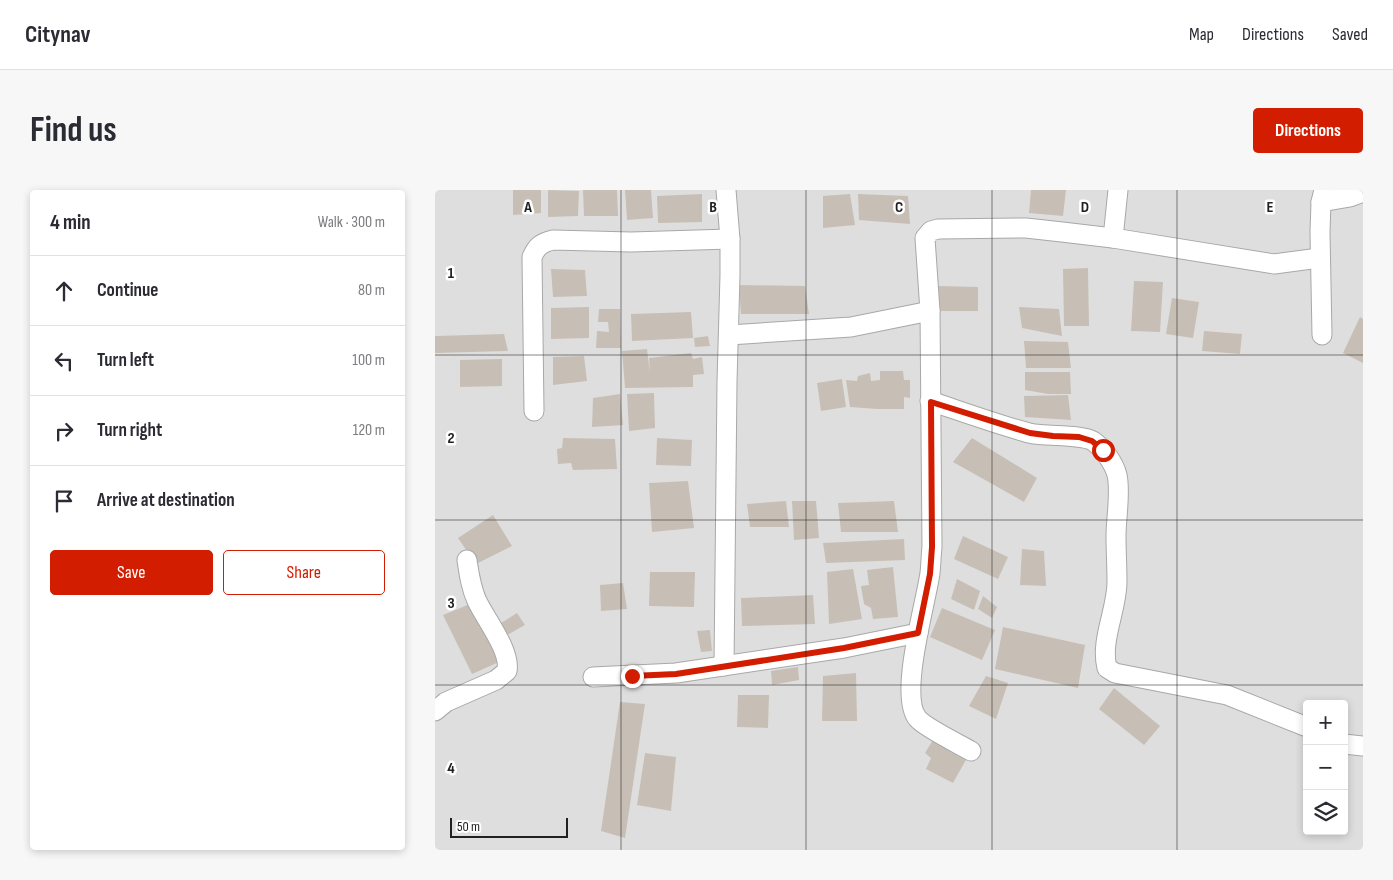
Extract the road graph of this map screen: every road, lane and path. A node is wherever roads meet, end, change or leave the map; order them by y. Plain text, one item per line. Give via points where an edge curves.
1 (726, 190) edge
2 (1118, 190) edge
3 (1363, 192) edge
4 (1322, 196) edge
5 (1113, 238) junction
6 (730, 239) junction
7 (1319, 258) junction
8 (930, 310) junction
9 (729, 335) junction
10 (1322, 335) dead end
11 (931, 402) junction
12 (534, 411) dead end
13 (467, 560) dead end
14 (918, 633) junction
15 (724, 666) junction
16 (593, 677) dead end
17 (435, 711) edge
18 (1303, 725) edge
19 (1348, 744) edge
20 (1363, 746) edge
21 (971, 750) dead end

1 - 6 street
2 - 5 street
3 - 4 street via 1350,197
4 - 7 street
5 - 7 street via 1265,263
5 - 8 street via 1026,228 931,231 925,238
6 - 9 street
6 - 12 street via 553,240 536,248 532,257
7 - 10 street
8 - 9 street via 851,327
8 - 11 street
9 - 15 street
11 - 14 street via 932,547
11 - 18 street via 1030,433 1079,437 1092,441 1103,450 1117,475 1118,486 1117,584 1106,646 1107,668 1115,673 1227,695
13 - 17 street via 471,586 505,654 507,671 496,680 446,702
14 - 15 street
14 - 21 street via 912,678 913,712 919,721
15 - 16 street via 676,674
19 - 20 street

